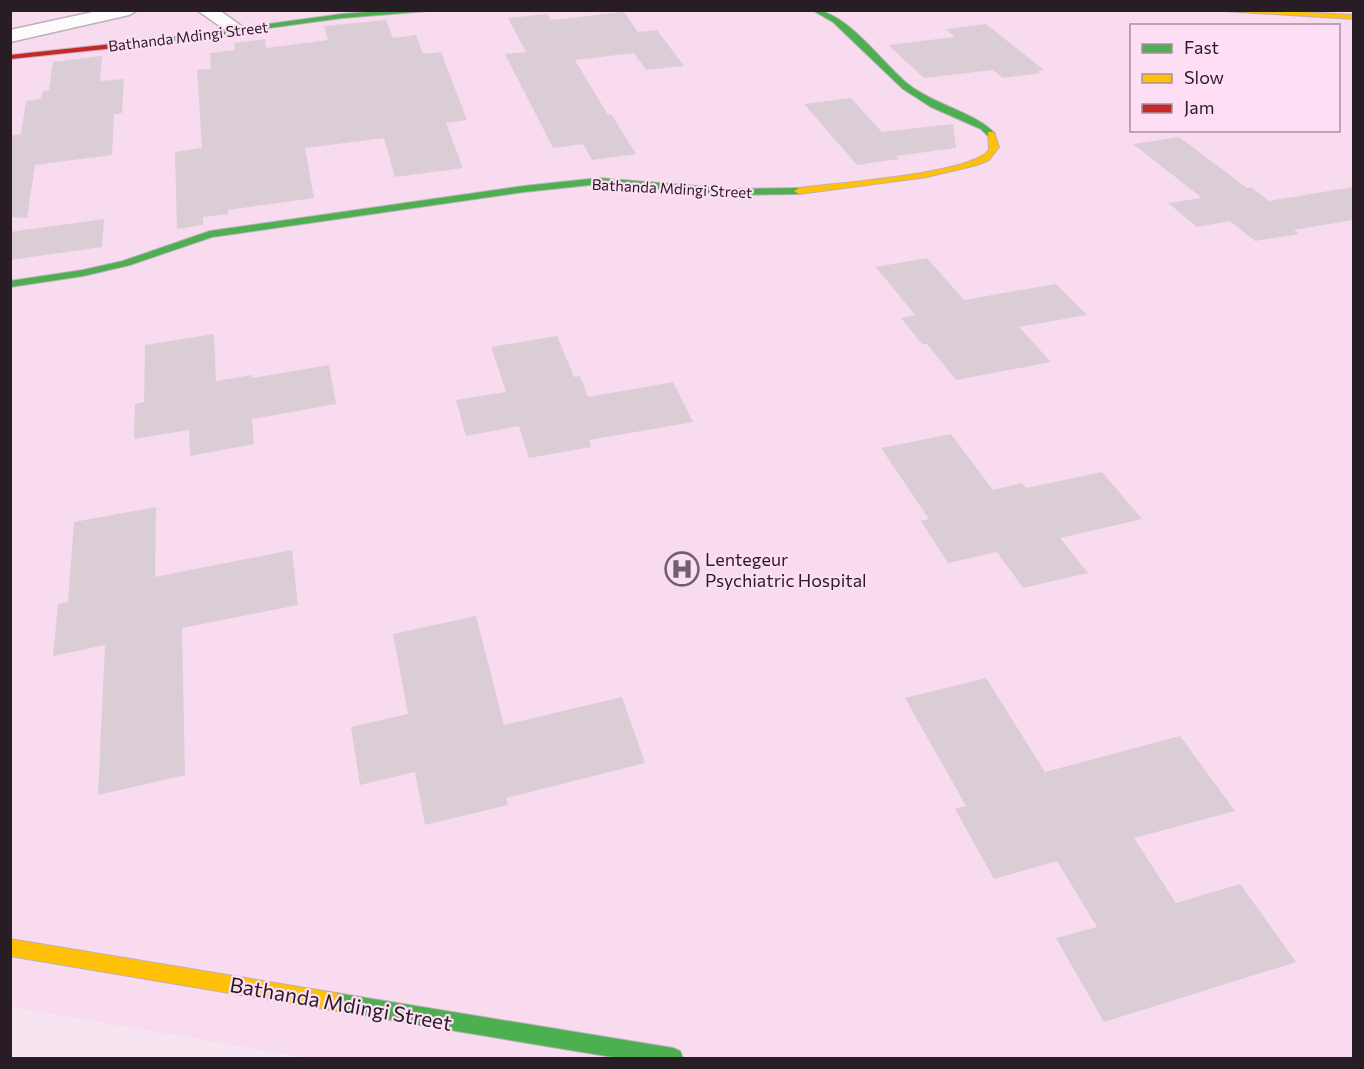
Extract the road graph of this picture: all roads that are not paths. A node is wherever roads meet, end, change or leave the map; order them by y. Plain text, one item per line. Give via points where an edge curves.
1 (129, 10) edge
2 (206, 10) edge
3 (437, 10) edge
4 (815, 10) edge
5 (1210, 10) edge
6 (1353, 17) edge
7 (238, 30) junction
8 (10, 36) edge
9 (10, 57) edge
10 (10, 284) edge
11 (10, 947) edge
12 (673, 1059) edge

1 - 8 street, Bathanda Mdingi Street
2 - 7 street
3 - 7 street, Bathanda Mdingi Street via 342,16
4 - 10 street, Bathanda Mdingi Street via 836,20 919,97 984,127 996,143 990,155 956,168 793,192 733,192 599,181 524,189 210,234 126,263
5 - 6 street
7 - 9 street, Bathanda Mdingi Street
11 - 12 street, Bathanda Mdingi Street

